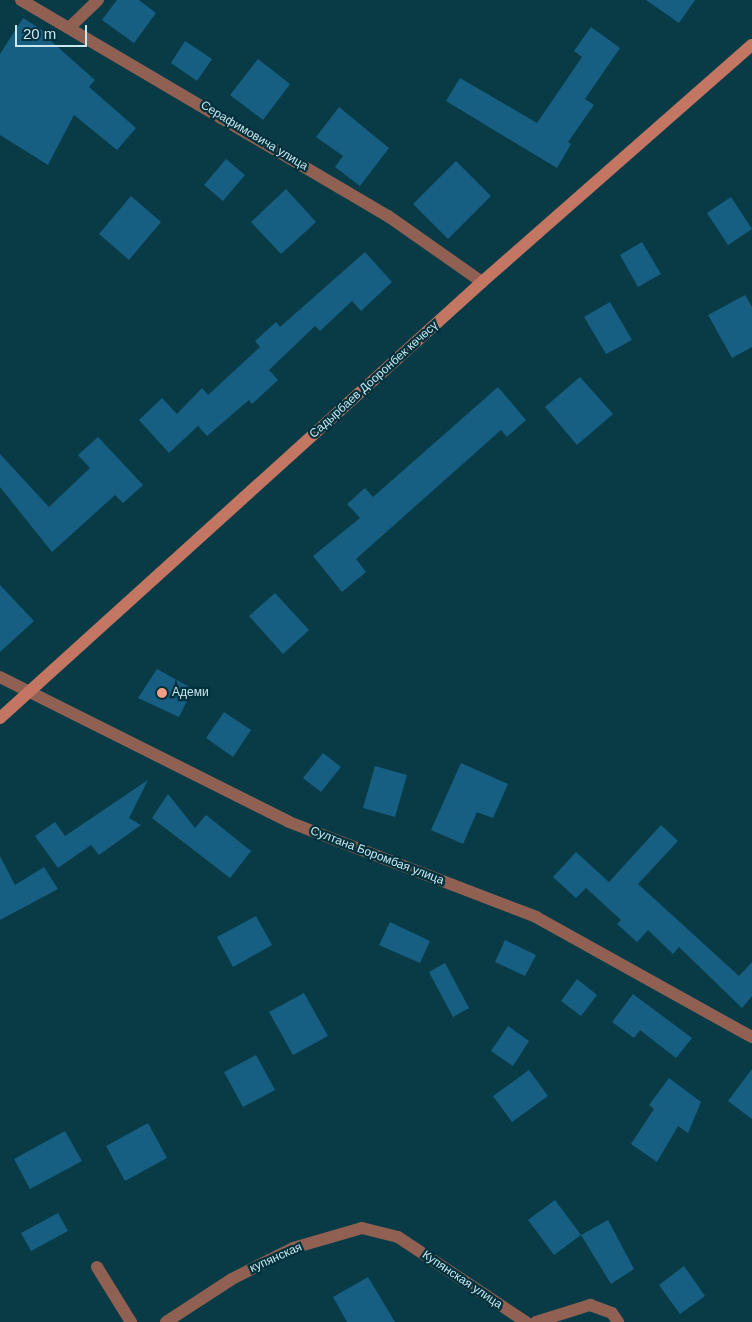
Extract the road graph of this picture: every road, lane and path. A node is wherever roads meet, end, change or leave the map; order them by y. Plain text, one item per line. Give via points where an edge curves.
1 (21, 0) edge
2 (98, 0) edge
3 (70, 27) junction
4 (752, 46) edge
5 (482, 282) junction
6 (0, 677) edge
7 (31, 693) junction
8 (0, 718) edge
9 (752, 1037) edge
10 (398, 1237) joint
11 (98, 1267) dead end
12 (132, 1322) edge
13 (166, 1322) edge
14 (526, 1322) edge
15 (536, 1322) edge
16 (618, 1322) edge

1 - 3 street, Серафимовича улица
2 - 3 street
3 - 5 street, Серафимовича улица via 388,216
4 - 5 main road, Садырбаев Дооронбек көчөсү
5 - 7 main road, Садырбаев Дооронбек көчөсү
6 - 7 street, Султана Боромбая улица
7 - 8 main road, Садырбаев Дооронбек көчөсү
7 - 9 street, Султана Боромбая улица via 289,822 536,918
10 - 13 street, купянская via 362,1228 293,1248 232,1279
10 - 14 street, Купянская улица
11 - 12 street
15 - 16 street via 590,1305 612,1313

